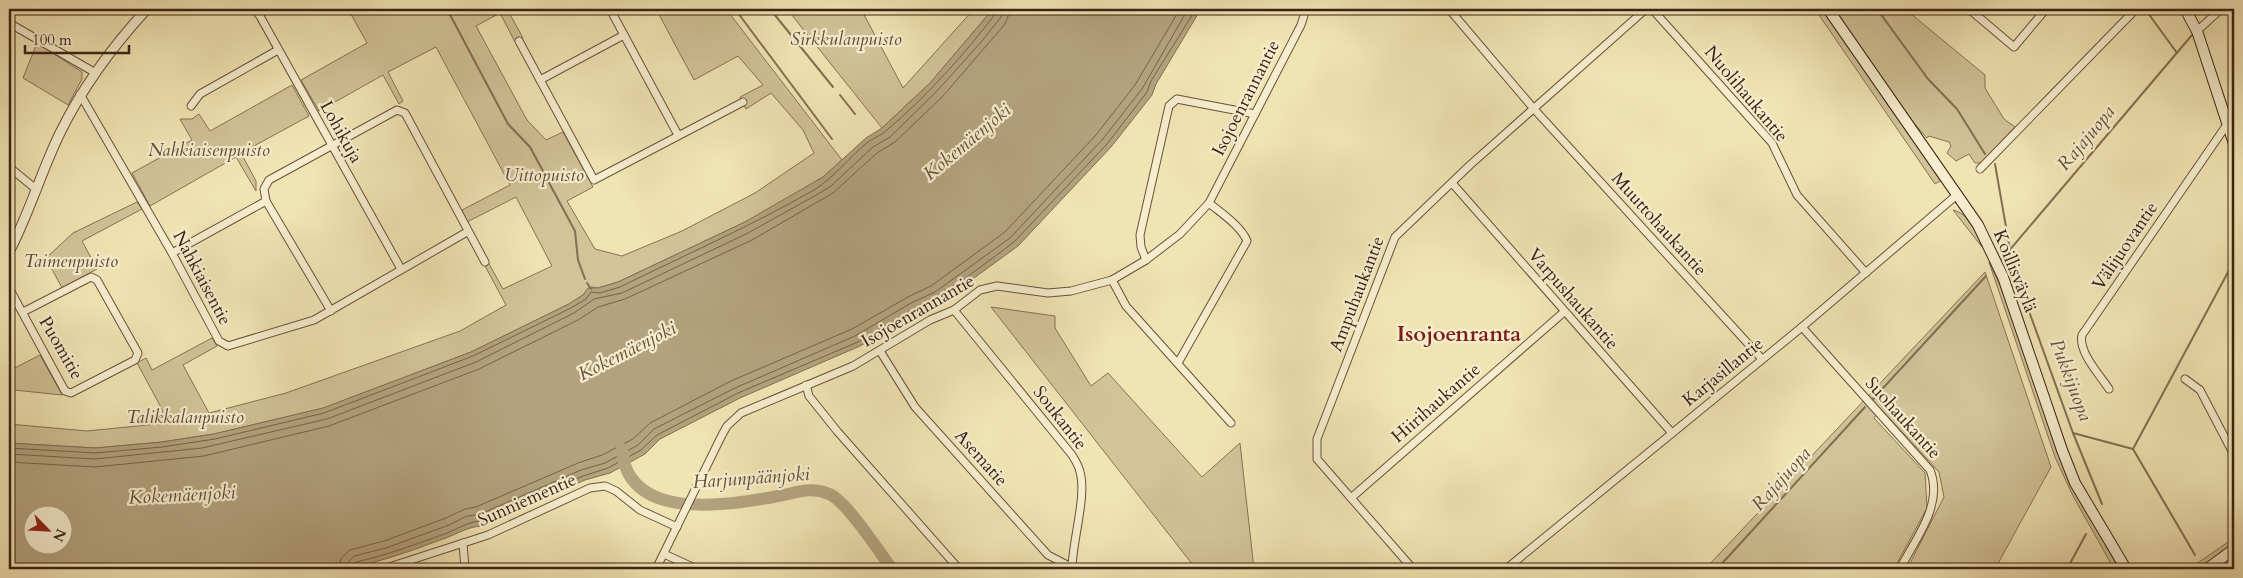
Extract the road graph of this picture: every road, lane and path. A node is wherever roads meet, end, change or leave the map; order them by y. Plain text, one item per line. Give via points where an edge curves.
1 (147, 9) edge
2 (267, 9) edge
3 (610, 9) edge
4 (1306, 9) edge
5 (1449, 9) edge
6 (1646, 9) edge
7 (1652, 9) edge
8 (1828, 9) edge
9 (1969, 9) edge
10 (2046, 9) edge
11 (2136, 9) edge
12 (2185, 9) edge
13 (2221, 9) edge
14 (257, 11) edge
15 (9, 23) edge
16 (2197, 30) junction
17 (624, 35) junction
18 (519, 41) dead end
19 (278, 50) junction
20 (94, 72) junction
21 (540, 80) junction
22 (80, 94) junction
23 (743, 102) dead end
24 (191, 106) dead end
25 (1534, 109) junction
26 (1256, 114) junction
27 (2228, 123) junction
28 (678, 135) junction
29 (2234, 144) edge
30 (331, 146) junction
31 (9, 167) edge
32 (1980, 169) dead end
33 (1452, 183) junction
34 (37, 190) junction
35 (1958, 194) junction
36 (266, 201) junction
37 (1209, 204) junction
38 (467, 232) junction
39 (9, 252) edge
40 (172, 253) junction
41 (1146, 260) junction
42 (485, 262) dead end
43 (401, 269) junction
44 (1866, 273) junction
45 (1112, 280) junction
46 (9, 288) edge
47 (954, 310) junction
48 (331, 311) junction
49 (23, 312) junction
50 (1564, 312) junction
51 (1802, 327) junction
52 (880, 351) junction
53 (1762, 359) junction
54 (1178, 363) junction
55 (2186, 379) dead end
56 (806, 385) junction
57 (2109, 389) dead end
58 (1231, 423) dead end
59 (1672, 433) junction
60 (2234, 454) edge
61 (1351, 498) junction
62 (677, 528) junction
63 (463, 544) junction
64 (2234, 549) edge
65 (664, 554) junction
66 (383, 569) edge
67 (466, 569) edge
68 (656, 569) edge
69 (697, 569) edge
70 (959, 569) edge
71 (1073, 569) edge
72 (1413, 569) edge
73 (1506, 569) edge
74 (1900, 569) edge
75 (2126, 569) edge
76 (2207, 569) edge

1 - 20 street
2 - 14 street
3 - 17 street
4 - 26 street, Isojoenrannantie
5 - 25 street, Muuttohaukantie
6 - 25 street, Ampuhaukantie
7 - 44 street, Nuolihaukantie via 1772,143 1797,195
8 - 35 main road, Koillisväylä
9 - 10 street via 2014,47
11 - 32 street
12 - 16 main road
13 - 16 street
14 - 19 street, Lohikuja
15 - 20 street
16 - 27 main road
17 - 21 street
17 - 28 street
18 - 21 street
19 - 24 street via 200,94
19 - 30 street, Lohikuja
20 - 22 street
21 - 28 street via 594,180
22 - 34 street
22 - 40 street, Nahkiaisentie
23 - 28 street
25 - 33 street, Ampuhaukantie
25 - 53 street, Muuttohaukantie
26 - 37 street, Isojoenrannantie
26 - 41 street via 1182,100 1174,102 1166,113 1140,234 1140,248
27 - 29 main road
27 - 57 street, Välijuovantie via 2082,335 2089,359
30 - 36 street via 269,180 264,189
30 - 38 street via 397,110 405,113
30 - 43 street, Lohikuja
31 - 34 street
33 - 50 street, Varpushaukantie
33 - 61 street, Ampuhaukantie via 1395,237 1316,439 1316,458
34 - 39 street
35 - 44 street, Karjasillantie
35 - 75 main road, Koillisväylä via 1978,225 2003,277 2075,483
36 - 40 street
36 - 48 street
37 - 41 street, Isojoenrannantie via 1180,234
37 - 54 street via 1225,216 1246,241
38 - 42 street
38 - 43 street, Nahkiaisentie
40 - 48 street, Nahkiaisentie via 219,341 228,346 295,328
41 - 45 street, Isojoenrannantie
43 - 48 street, Nahkiaisentie
44 - 51 street, Karjasillantie
45 - 47 street, Isojoenrannantie via 1086,289 1048,293 1009,287 987,288
45 - 54 street via 1126,306
46 - 49 street, Puomitie
47 - 52 street, Isojoenrannantie via 930,320
47 - 71 street, Soukantie via 1072,454 1081,473
49 - 49 street, Puomitie via 65,391 71,393 135,360 138,353 97,280 91,277
50 - 59 street, Varpushaukantie
50 - 61 street, Hiirihaukantie
51 - 53 street, Karjasillantie
51 - 74 street, Suohaukantie via 1930,470 1935,492 1931,511
52 - 56 street, Isojoenrannantie
52 - 71 street, Asematie via 915,407 1048,555
53 - 59 street, Karjasillantie
54 - 58 street
55 - 60 street via 2200,390
56 - 62 street, Isojoenrannantie via 751,407 734,418 722,435
56 - 70 street via 808,396
59 - 73 street, Karjasillantie
61 - 72 street, Ampuhaukantie
62 - 63 street, Sunniementie via 640,510 605,486 590,488
62 - 65 street, Isojoenrannantie
63 - 66 street, Sunniementie
63 - 67 street
64 - 76 main road
65 - 68 street, Isojoenrannantie
65 - 69 street

